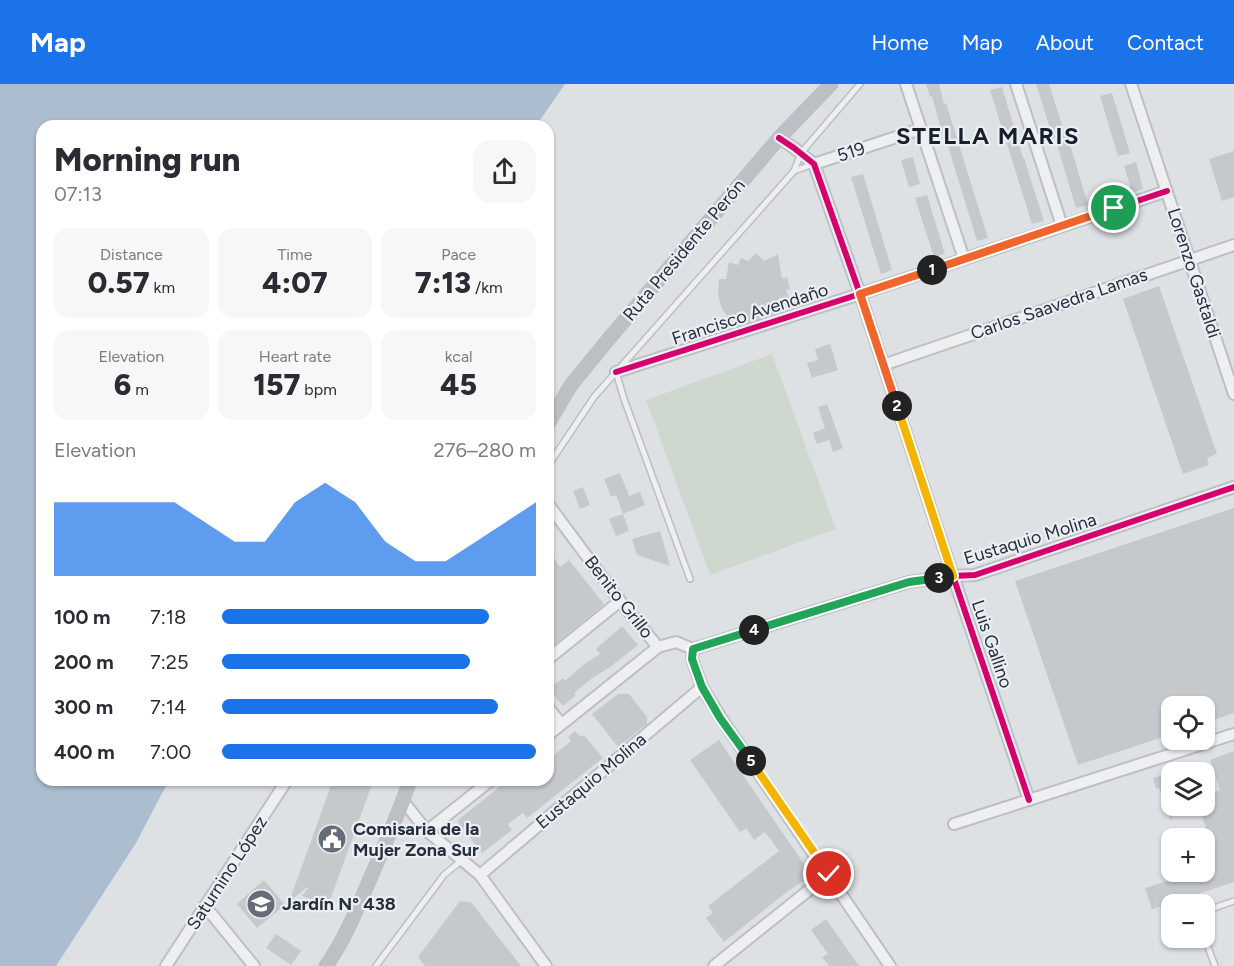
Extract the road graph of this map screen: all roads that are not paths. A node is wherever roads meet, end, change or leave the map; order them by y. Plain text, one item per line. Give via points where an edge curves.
1 (831, 84) edge
2 (860, 84) edge
3 (906, 84) edge
4 (1016, 84) edge
5 (1131, 84) edge
6 (921, 129) junction
7 (778, 138) junction
8 (801, 153) junction
9 (814, 164) junction
10 (794, 171) junction
11 (1167, 191) junction
12 (1062, 226) junction
13 (1234, 245) edge
14 (964, 259) junction
15 (1190, 259) junction
16 (860, 294) junction
17 (884, 365) junction
18 (616, 372) junction
19 (1234, 394) edge
20 (554, 414) edge
21 (554, 457) edge
22 (1234, 487) edge
23 (554, 512) edge
24 (953, 576) junction
25 (690, 579) dead end
26 (620, 601) junction
27 (658, 647) junction
28 (693, 649) junction
29 (554, 654) edge
30 (702, 687) junction
31 (554, 715) edge
32 (561, 724) junction
33 (554, 730) edge
34 (1234, 734) edge
35 (284, 786) edge
36 (408, 786) edge
37 (412, 786) edge
38 (483, 786) edge
39 (1029, 800) junction
40 (403, 801) junction
41 (954, 824) dead end
42 (427, 831) junction
43 (462, 860) junction
44 (829, 874) junction
45 (480, 875) junction
46 (1234, 901) edge
47 (205, 906) junction
48 (1215, 908) edge
49 (1208, 948) edge
50 (166, 966) edge
51 (254, 966) edge
52 (327, 966) edge
53 (376, 966) edge
54 (546, 966) edge
55 (714, 966) edge
56 (890, 966) edge
57 (1215, 966) edge

1 - 7 main road, Ruta Presidente Perón
2 - 8 lane
3 - 6 street
4 - 12 street
5 - 11 street, Lorenzo Gastaldi
6 - 9 street, 519
6 - 14 street
7 - 8 street
7 - 20 main road, Ruta Presidente Perón via 571,385
8 - 9 street
8 - 10 lane
9 - 10 lane
9 - 16 street, Luis Gallino
10 - 18 lane
11 - 12 street, Francisco Avendaño
11 - 15 street, Lorenzo Gastaldi
12 - 14 street, Francisco Avendaño
13 - 15 street, Carlos Saavedra Lamas
14 - 16 street, Francisco Avendaño
15 - 17 street, Carlos Saavedra Lamas
15 - 19 street, Lorenzo Gastaldi
16 - 17 street, Luis Gallino
16 - 18 street, Francisco Avendaño
17 - 24 street, Luis Gallino
18 - 21 lane via 594,397
18 - 25 lane
22 - 24 street, Eustaquio Molina via 975,575
23 - 26 street, Benito Grillo
24 - 28 street, Eustaquio Molina via 909,582
24 - 39 street, Luis Gallino
26 - 27 street, Benito Grillo
26 - 29 street
27 - 28 street, Benito Grillo via 676,642
27 - 32 street
28 - 30 street via 692,659
30 - 44 street
30 - 45 street, Eustaquio Molina
31 - 32 street
32 - 33 street
34 - 39 street
35 - 47 street, Saturnino López
36 - 40 main road
37 - 40 lane
38 - 42 street
39 - 41 street
40 - 42 street
40 - 52 main road via 352,919
42 - 43 street
43 - 45 street
43 - 53 lane via 444,875
44 - 55 street
44 - 56 street
45 - 54 street
46 - 48 lane
47 - 50 street, Saturnino López
47 - 51 street
49 - 57 lane

